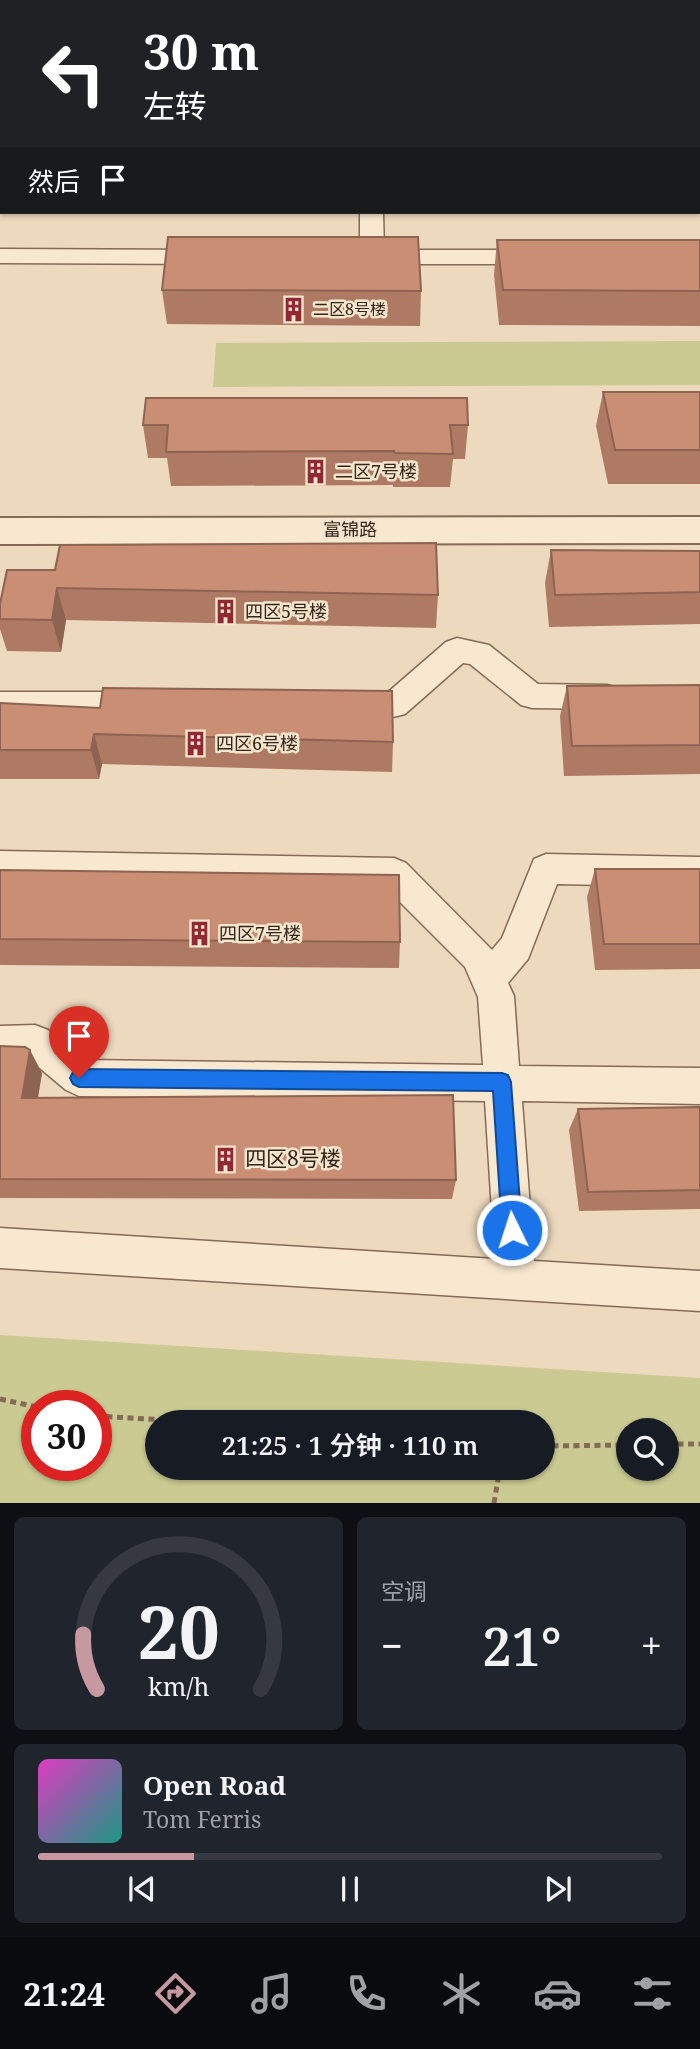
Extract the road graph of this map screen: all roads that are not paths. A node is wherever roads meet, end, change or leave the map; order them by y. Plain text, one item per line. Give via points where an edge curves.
1 (371, 214) edge
2 (0, 256) edge
3 (234, 257) edge
4 (345, 257) edge
5 (372, 257) junction
6 (564, 257) edge
7 (700, 530) edge
8 (0, 531) edge
9 (635, 697) edge
10 (0, 704) edge
11 (177, 705) edge
12 (326, 705) edge
13 (0, 866) edge
14 (700, 872) edge
15 (488, 979) junction
16 (0, 1043) edge
17 (502, 1082) junction
18 (700, 1086) edge
19 (0, 1248) edge
20 (516, 1279) junction
21 (700, 1291) edge

1 - 5 street
2 - 3 street
4 - 5 street
5 - 6 street
7 - 8 street, 富锦路
9 - 12 street via 532,696 478,653 457,650 394,705
10 - 11 street
13 - 15 street via 394,873 477,956
14 - 15 street via 546,869 516,948
15 - 17 street via 496,996
16 - 17 street via 35,1042 79,1078
17 - 18 street
17 - 20 street
19 - 20 street
20 - 21 street

